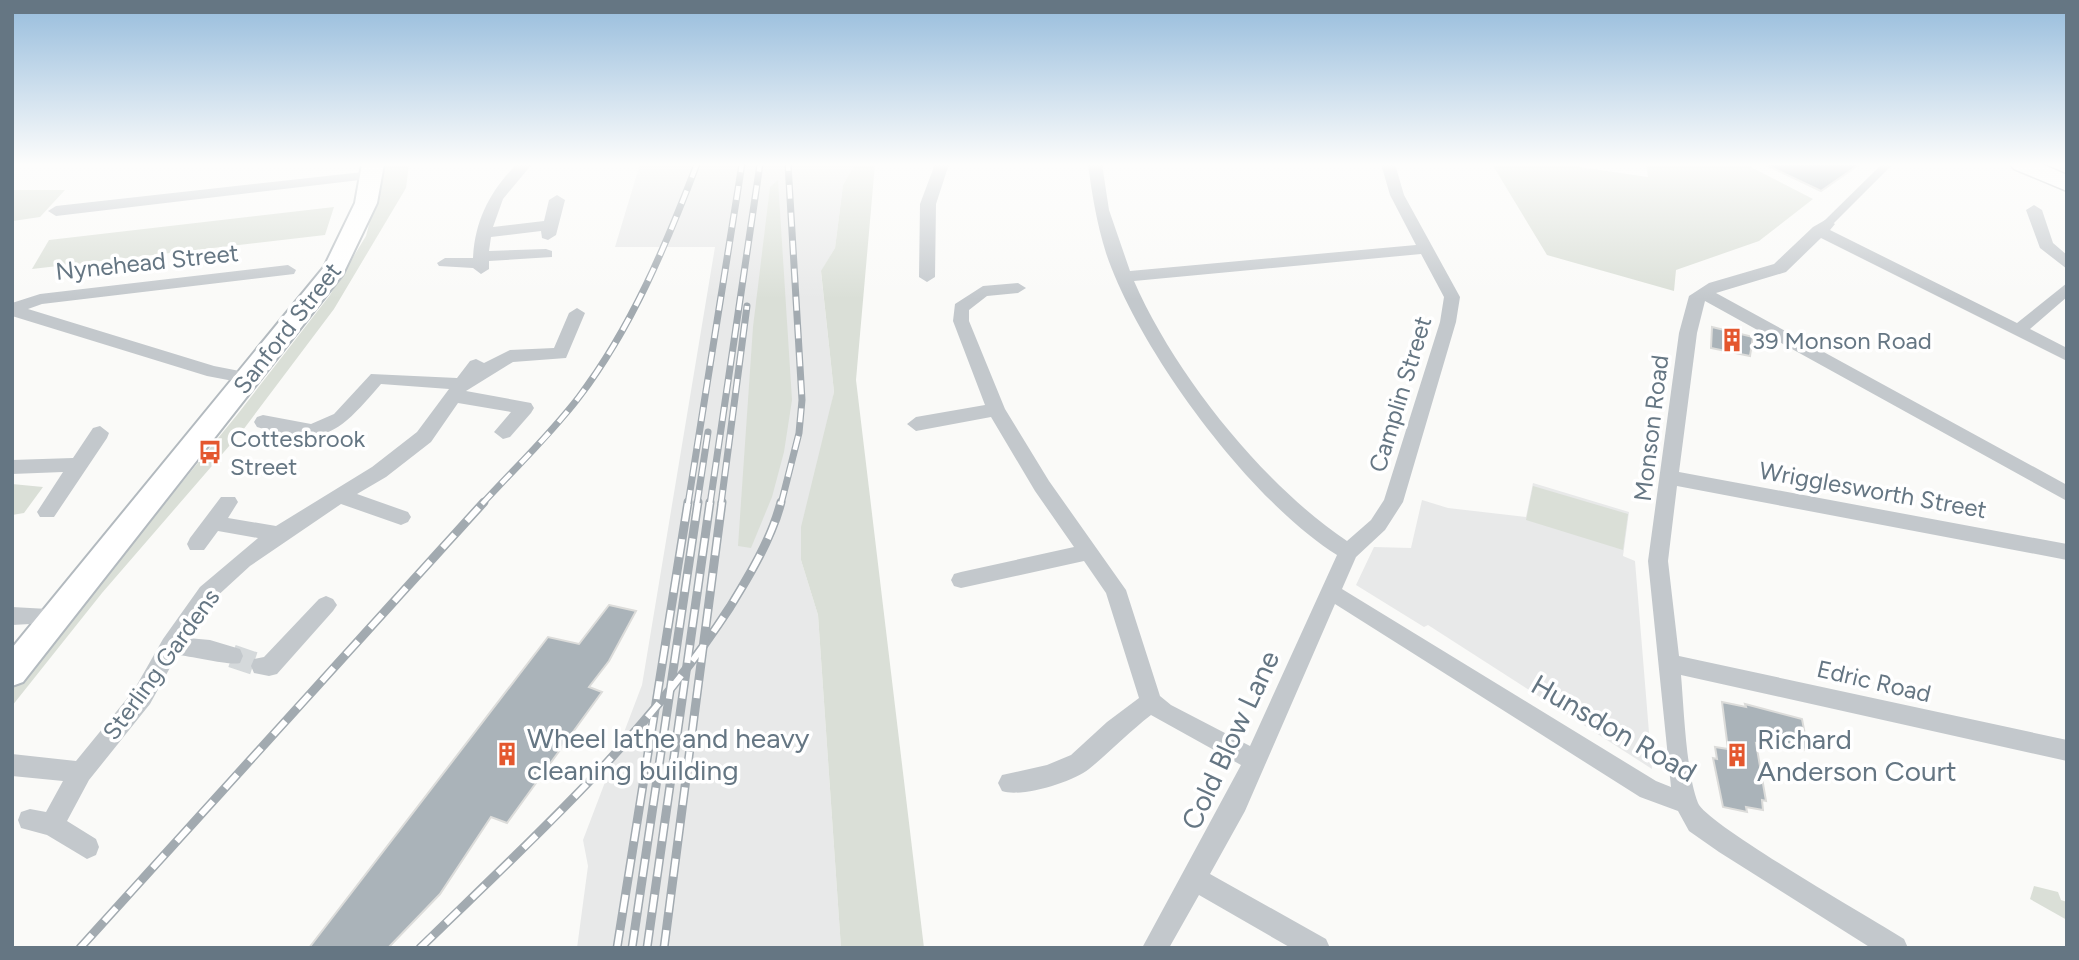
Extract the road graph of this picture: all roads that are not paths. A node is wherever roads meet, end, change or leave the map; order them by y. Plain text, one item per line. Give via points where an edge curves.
1 (73, 209) edge
2 (362, 209) edge
3 (490, 209) edge
4 (555, 209) edge
5 (928, 209) edge
6 (1102, 209) edge
7 (1404, 209) edge
8 (1842, 209) edge
9 (2034, 210) dead end
10 (56, 211) dead end
11 (1823, 227) junction
12 (483, 233) junction
13 (1426, 249) junction
14 (546, 254) dead end
15 (445, 263) dead end
16 (481, 263) junction
17 (2067, 264) edge
18 (288, 270) dead end
19 (927, 277) dead end
20 (1125, 277) junction
21 (1018, 288) dead end
22 (2067, 288) edge
23 (1703, 293) junction
24 (12, 310) edge
25 (577, 313) dead end
26 (2019, 330) junction
27 (2067, 355) edge
28 (476, 365) dead end
29 (249, 378) junction
30 (459, 390) junction
31 (996, 410) junction
32 (262, 422) dead end
33 (916, 425) dead end
34 (503, 432) dead end
35 (100, 433) dead end
36 (78, 465) junction
37 (12, 467) edge
38 (1670, 478) junction
39 (2067, 494) edge
40 (340, 496) junction
41 (228, 502) dead end
42 (47, 512) dead end
43 (401, 517) dead end
44 (213, 523) junction
45 (279, 534) junction
46 (197, 544) dead end
47 (1089, 552) junction
48 (1348, 552) junction
49 (2067, 552) edge
50 (961, 580) dead end
51 (1331, 593) junction
52 (326, 605) dead end
53 (12, 616) edge
54 (58, 616) junction
55 (171, 645) junction
56 (232, 656) tunnel mouth
57 (1669, 663) junction
58 (262, 666) dead end
59 (12, 672) edge
60 (1151, 702) junction
61 (2067, 751) edge
62 (1255, 760) junction
63 (12, 765) edge
64 (81, 772) junction
65 (1010, 783) dead end
66 (1686, 803) junction
67 (87, 847) dead end
68 (1195, 879) junction
69 (1155, 948) edge
70 (1317, 948) edge
71 (1895, 948) edge

1 - 10 street
2 - 29 main road, Sanford Street via 335,269
3 - 12 street
4 - 12 street via 550,230
5 - 19 street
6 - 20 street
7 - 13 street, Camplin Street
8 - 11 street
9 - 17 street via 2046,246
11 - 23 street via 1780,268
11 - 26 street
12 - 16 street
13 - 20 street
13 - 48 street, Camplin Street via 1452,298 1451,315 1393,502 1378,525
14 - 16 street
15 - 16 street
18 - 24 street, Nynehead Street via 40,299
20 - 48 street via 1155,338 1183,381 1237,449 1314,527
21 - 31 street via 983,291 961,308 961,321
22 - 26 street
23 - 38 street, Monson Road via 1692,307
23 - 39 street
24 - 29 street via 213,372
25 - 30 street via 560,354 510,356
26 - 27 street
28 - 30 street, Sterling Gardens
29 - 54 main road, Sanford Street
30 - 32 street via 381,370 340,419 312,431
30 - 34 street via 525,408
30 - 40 street, Sterling Gardens via 424,437
31 - 33 street
31 - 47 street
35 - 36 street
36 - 37 street
36 - 42 street
38 - 49 street, Wrigglesworth Street
38 - 57 street, Monson Road via 1658,561
40 - 43 street
40 - 45 street, Sterling Gardens
41 - 44 street
44 - 45 street
44 - 46 street
45 - 55 street, Sterling Gardens via 206,593
47 - 50 street
47 - 60 street via 1116,590
48 - 51 street, Cold Blow Lane
51 - 62 street, Cold Blow Lane
51 - 66 street, Hunsdon Road via 1648,789
52 - 58 street via 269,667
53 - 54 street
54 - 59 main road, Sanford Street
55 - 56 street
55 - 64 street, Sterling Gardens via 142,697
57 - 61 street, Edric Road
57 - 66 street, Monson Road
60 - 62 street
60 - 65 street via 1079,763 1048,776
62 - 68 street, Cold Blow Lane
63 - 64 street
64 - 67 street, Sterling Gardens via 47,819
66 - 71 street, Hunsdon Road via 1699,824
68 - 69 street, Cold Blow Lane
68 - 70 street

